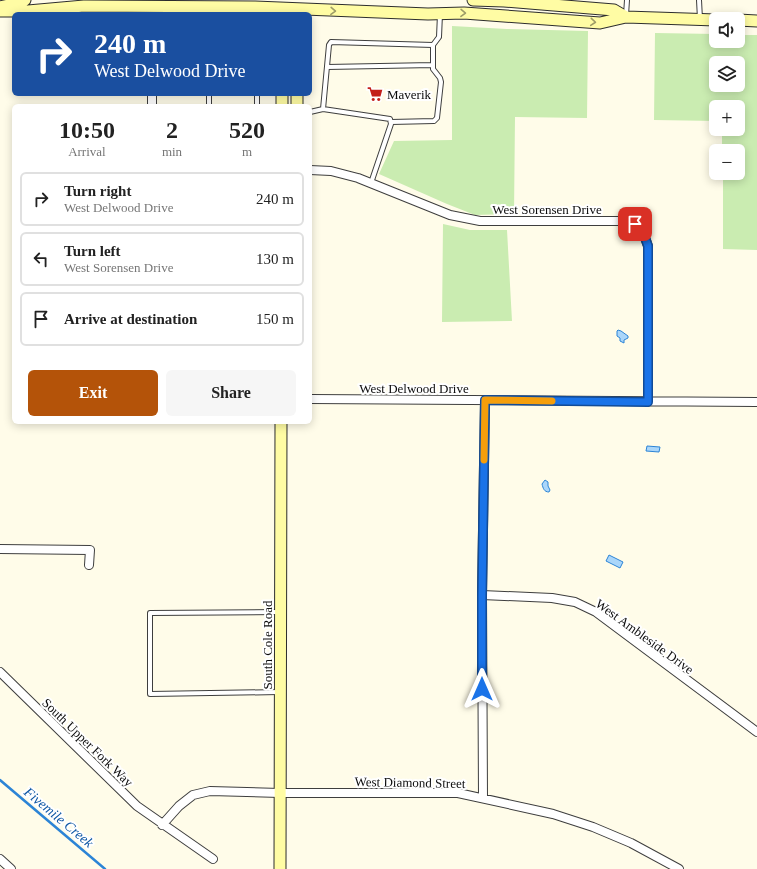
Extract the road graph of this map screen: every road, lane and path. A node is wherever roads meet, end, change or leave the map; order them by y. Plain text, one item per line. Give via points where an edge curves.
1 (25, 0) edge
2 (473, 0) edge
3 (626, 0) edge
4 (700, 0) edge
5 (504, 1) edge
6 (0, 6) edge
7 (276, 7) edge
8 (294, 8) edge
9 (584, 8) junction
10 (0, 11) edge
11 (154, 11) edge
12 (203, 11) edge
13 (440, 14) junction
14 (626, 17) junction
15 (536, 18) junction
16 (700, 19) junction
17 (709, 20) edge
18 (745, 20) edge
19 (757, 21) edge
20 (433, 45) junction
21 (433, 65) junction
22 (327, 67) junction
23 (323, 109) junction
24 (312, 112) edge
25 (391, 122) junction
26 (312, 170) edge
27 (371, 183) junction
28 (312, 399) edge
29 (485, 400) junction
30 (648, 402) junction
31 (757, 402) edge
32 (281, 424) edge
33 (0, 549) edge
34 (89, 565) dead end
35 (482, 596) junction
36 (281, 612) junction
37 (0, 672) edge
38 (280, 692) junction
39 (757, 732) edge
40 (280, 793) junction
41 (483, 798) junction
42 (162, 824) junction
43 (0, 859) edge
44 (213, 859) dead end
45 (11, 869) edge
46 (280, 869) edge
47 (679, 869) edge

1 - 6 main road
2 - 5 main road
3 - 14 lane
4 - 16 lane
5 - 9 main road
7 - 8 main road
7 - 12 main road
8 -> 13 main road
9 - 14 main road via 614,10
9 - 15 main road via 579,15
10 - 11 main road via 84,6
11 - 12 main road
13 -> 15 main road
13 - 20 lane via 439,37
15 -> 14 main road via 600,23
14 - 16 main road
16 - 17 main road
18 - 19 main road
20 - 21 lane
20 - 22 lane via 331,42
21 - 22 lane
21 - 25 lane via 441,82 437,118
22 - 23 lane
23 - 24 lane
23 - 25 lane via 386,118
25 - 27 lane
26 - 27 street, West Sorensen Drive via 331,171
27 - 30 street, West Sorensen Drive via 450,215 480,221 625,221 635,224 643,232 648,246
28 - 29 street, West Delwood Drive
29 - 30 street, West Delwood Drive
29 - 35 street
30 - 31 street, West Delwood Drive
32 - 36 main road, South Cole Road
33 - 34 street via 90,550
35 - 39 street, West Ambleside Drive via 552,598 576,602 596,612
35 - 41 street
36 - 38 main road, South Cole Road
36 - 38 lane via 150,613 150,694
37 - 42 street, South Upper Fork Way via 137,806
38 - 40 main road, South Cole Road
40 - 41 street, West Diamond Street via 458,793
40 - 42 street, West Diamond Street via 210,791 193,795
40 - 46 main road, South Cole Road
41 - 47 street, West Diamond Street via 554,814 593,827 631,843
42 - 44 street, South Upper Fork Way
43 - 45 street

